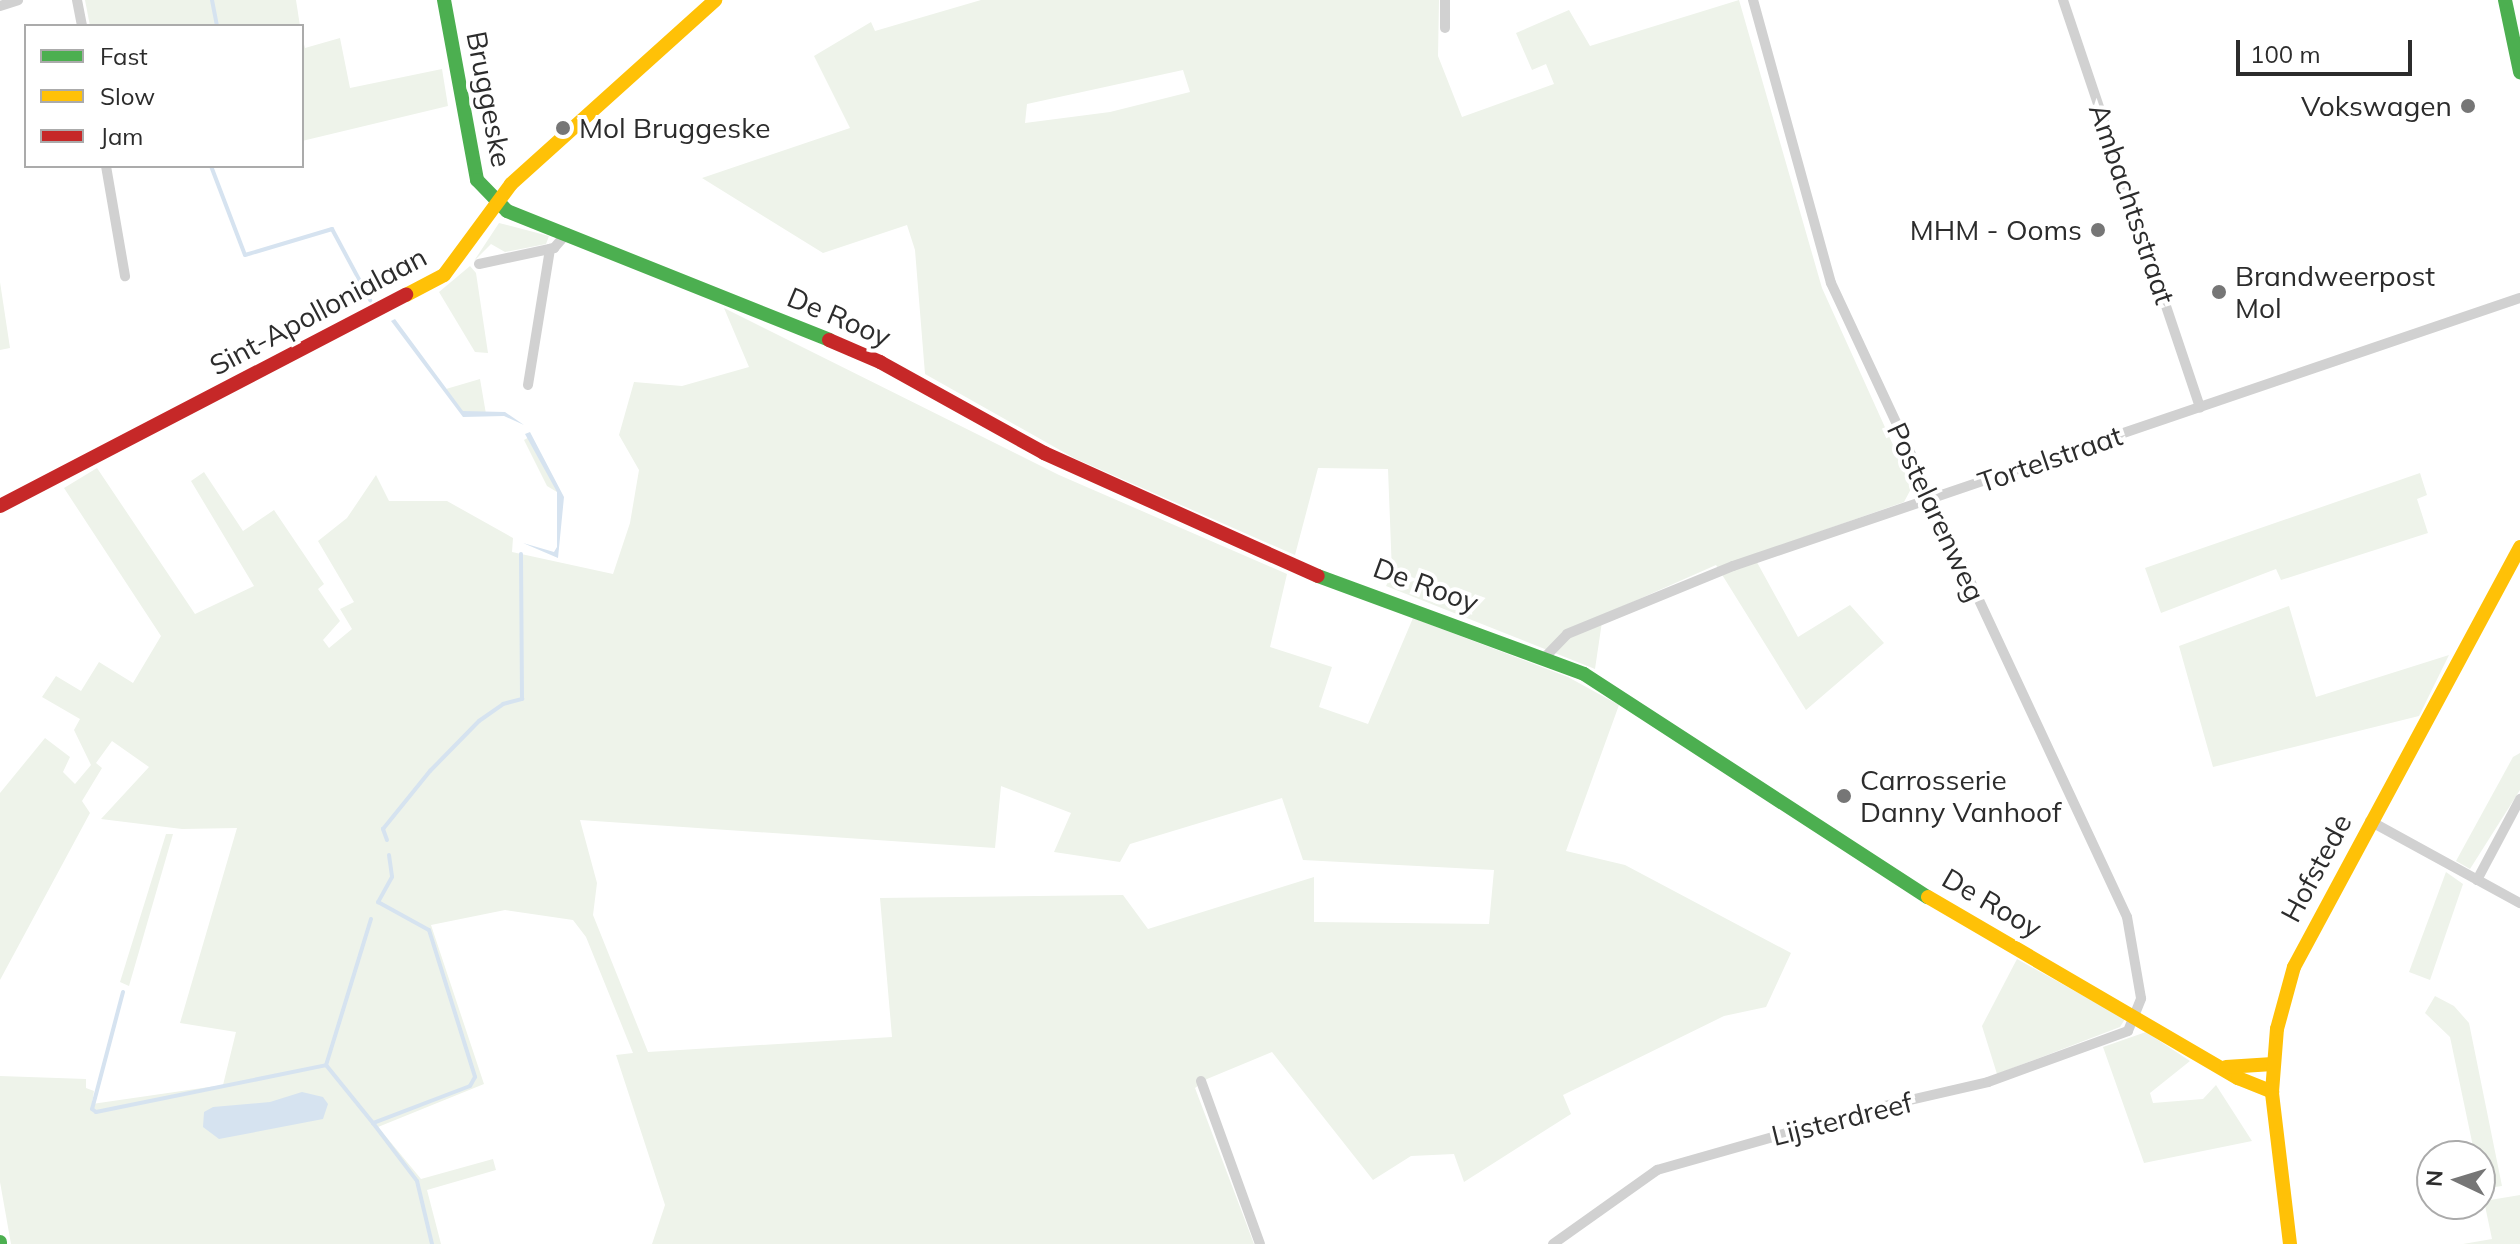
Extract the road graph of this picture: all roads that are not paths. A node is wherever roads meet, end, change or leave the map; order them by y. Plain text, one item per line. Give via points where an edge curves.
1 (18, 0) edge
2 (77, 0) edge
3 (444, 0) edge
4 (715, 0) edge
5 (1445, 0) edge
6 (1753, 0) edge
7 (2063, 0) edge
8 (2505, 0) edge
9 (0, 6) edge
10 (82, 24) edge
11 (1445, 28) dead end
12 (2520, 72) edge
13 (106, 168) edge
14 (496, 202) junction
15 (567, 233) junction
16 (550, 249) junction
17 (479, 264) dead end
18 (125, 276) dead end
19 (2520, 298) edge
20 (528, 385) dead end
21 (2200, 408) junction
22 (1930, 500) junction
23 (0, 506) edge
24 (2520, 547) edge
25 (1546, 656) junction
26 (2520, 799) edge
27 (2370, 821) junction
28 (2477, 880) junction
29 (2520, 903) edge
30 (2136, 1014) junction
31 (2273, 1064) junction
32 (2226, 1067) junction
33 (1201, 1081) dead end
34 (2272, 1092) junction
35 (1260, 1244) edge
36 (1553, 1244) edge
37 (2290, 1244) edge

1 - 9 street
2 - 10 street
3 - 14 street, Bruggeske via 474,172
4 - 14 street, Sint-Apollonialaan
5 - 11 street
6 - 22 street, Postelarenweg via 1818,247
7 - 21 street, Ambachtsstraat
8 - 12 street
13 - 18 street
14 - 15 street, De Rooy via 517,216
14 - 23 street, Sint-Apollonialaan via 468,249 444,275
15 - 16 street
15 - 25 street, De Rooy via 880,362 1033,448 1208,530 1287,564
16 - 17 street
16 - 20 street
19 - 21 street, Tortelstraat
21 - 22 street, Tortelstraat
22 - 25 street, Tortelstraat via 1646,600 1567,634
22 - 30 street, Postelarenweg via 2127,917 2141,988
24 - 27 street, Hofstede
25 - 30 street, De Rooy via 1647,712 1956,915
26 - 28 street
27 - 28 street
27 - 31 street, Hofstede via 2294,967
28 - 29 street
30 - 32 street, De Rooy
30 - 36 street, Lijsterdreef via 2128,1031 1988,1082 1657,1170
31 - 32 street
31 - 34 street, Hofstede
32 - 34 street, De Rooy
33 - 35 street
34 - 37 street, Hofstede

